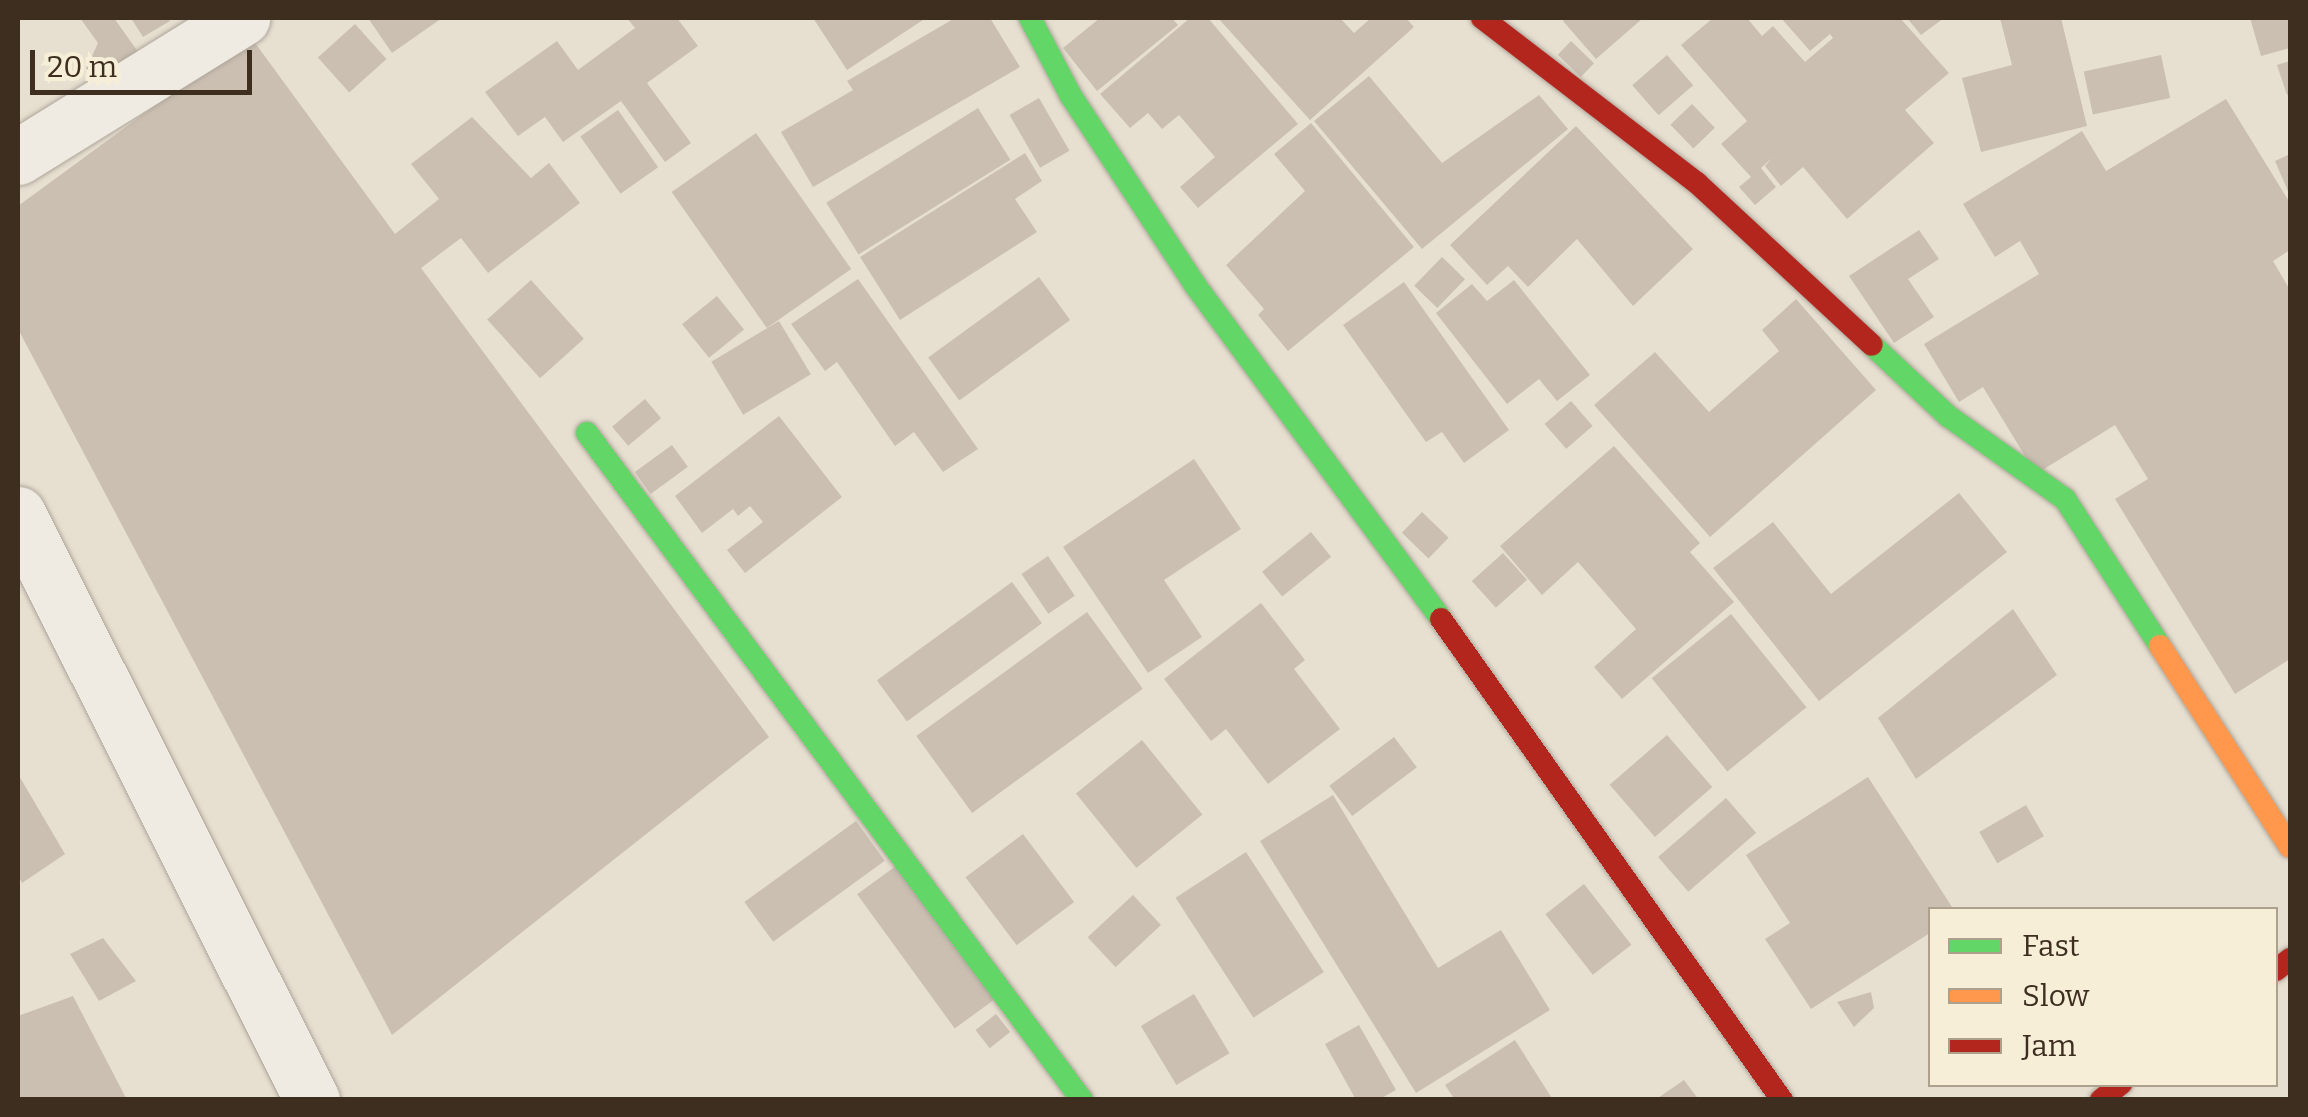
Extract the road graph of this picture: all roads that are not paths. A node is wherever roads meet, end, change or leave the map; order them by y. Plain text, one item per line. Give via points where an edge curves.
1 (242, 18) edge
2 (1030, 18) edge
3 (1482, 18) edge
4 (18, 158) edge
5 (587, 432) dead end
6 (18, 514) edge
7 (2290, 847) edge
8 (312, 1100) edge
9 (1082, 1100) edge
10 (1782, 1100) edge

1 - 4 street
2 - 10 street via 1071,96 1195,286 1320,448
3 - 7 street via 1697,183 1948,416 2065,499
5 - 9 street
6 - 8 street

